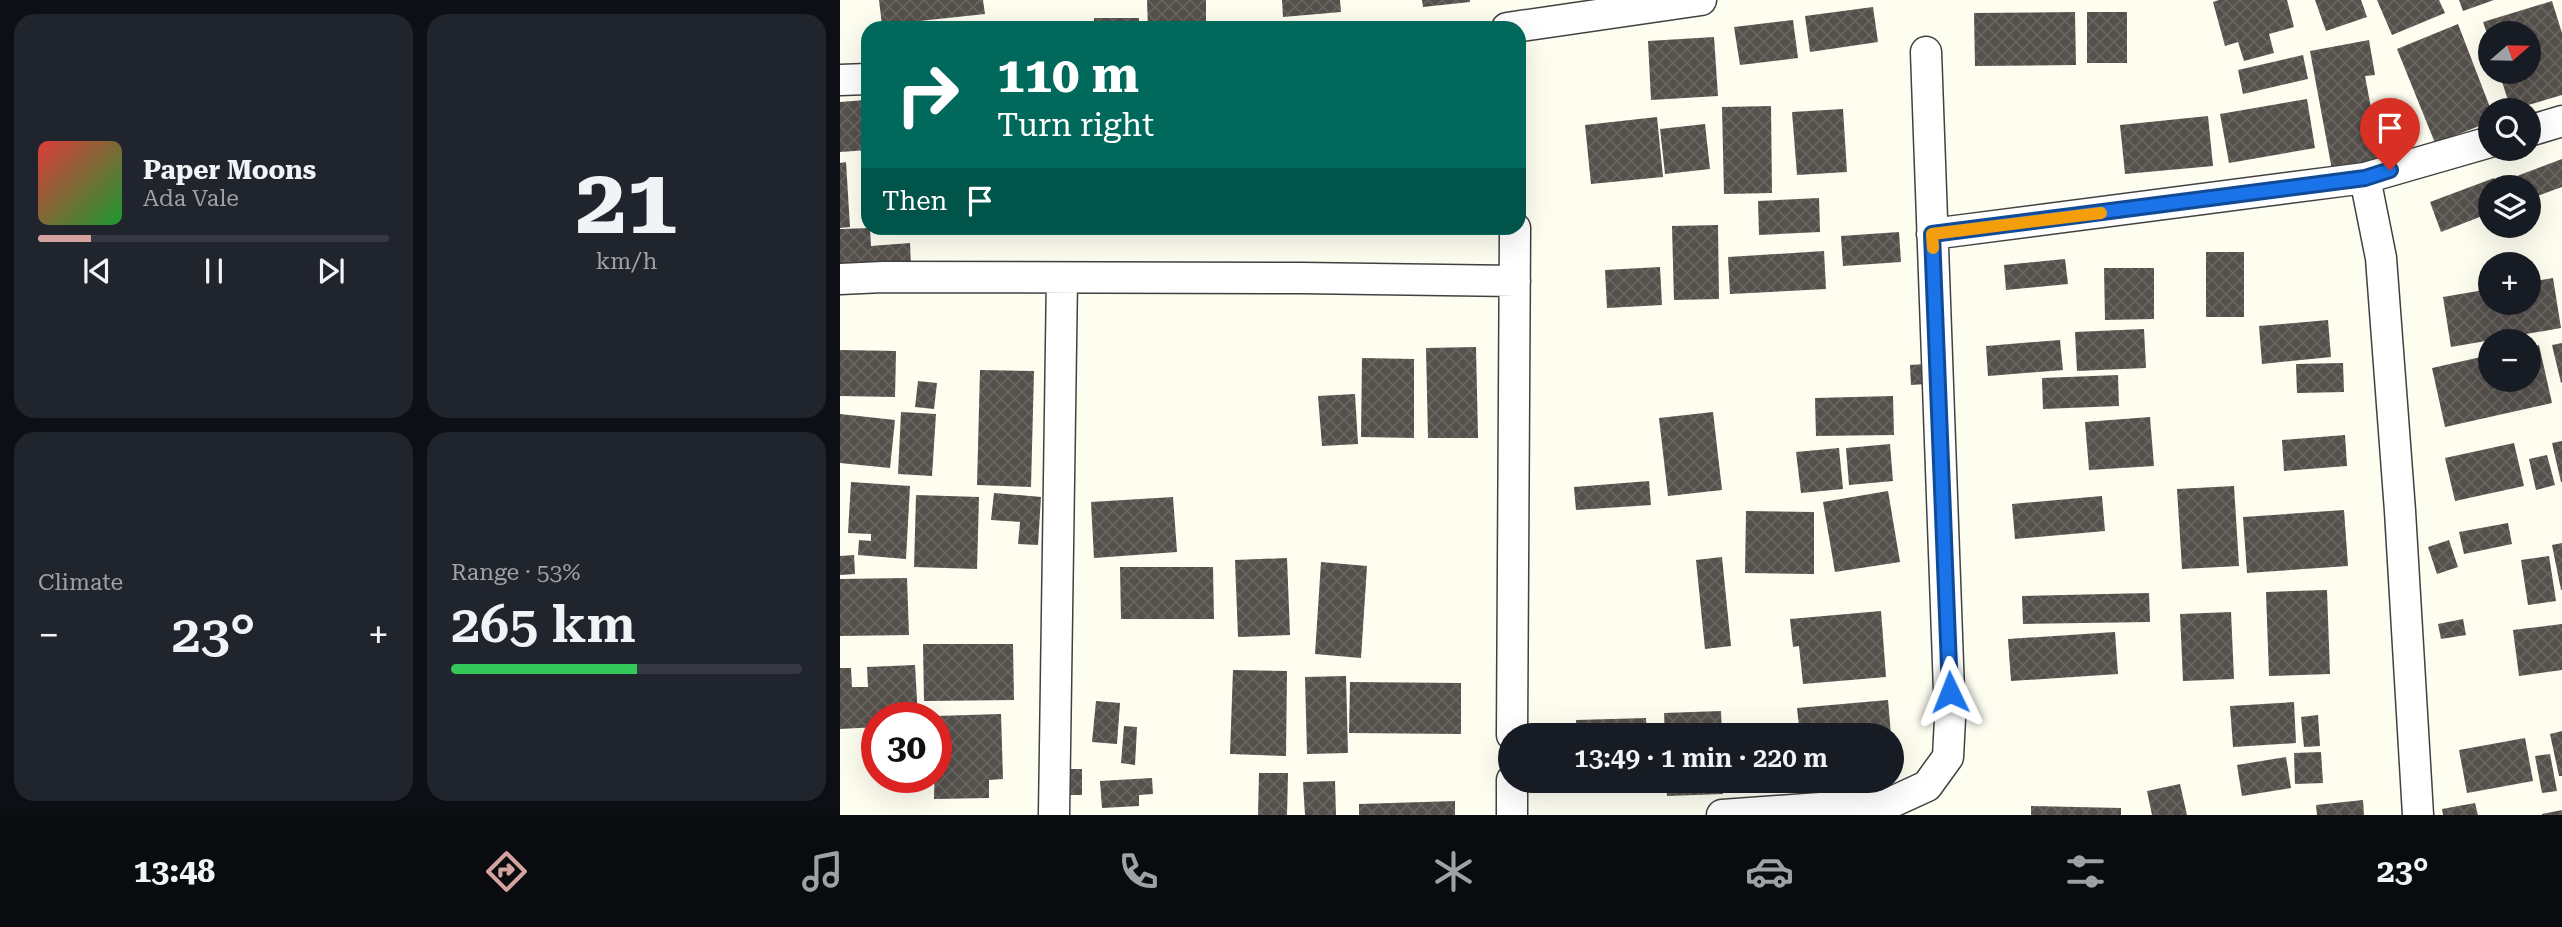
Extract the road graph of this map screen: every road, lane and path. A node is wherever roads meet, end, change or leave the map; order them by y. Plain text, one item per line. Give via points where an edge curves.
1 (1701, 0) edge
2 (1526, 25) edge
3 (1926, 52) dead end
4 (861, 79) edge
5 (840, 80) edge
6 (2562, 121) edge
7 (2541, 127) edge
8 (2478, 145) edge
9 (2365, 178) junction
10 (1932, 234) junction
11 (1515, 235) edge
12 (1062, 278) junction
13 (840, 279) edge
14 (1514, 281) junction
15 (1513, 723) edge
16 (1512, 793) edge
17 (1054, 815) edge
18 (1512, 815) edge
19 (1722, 815) edge
20 (2418, 815) edge

1 - 2 street
3 - 10 street
4 - 5 street
6 - 7 street
8 - 9 street
9 - 10 street
9 - 20 street via 2381,258
10 - 19 street via 1951,719 1948,757 1927,786 1890,803
11 - 14 street
12 - 13 street
12 - 14 street
12 - 17 street
14 - 15 street
16 - 18 street

